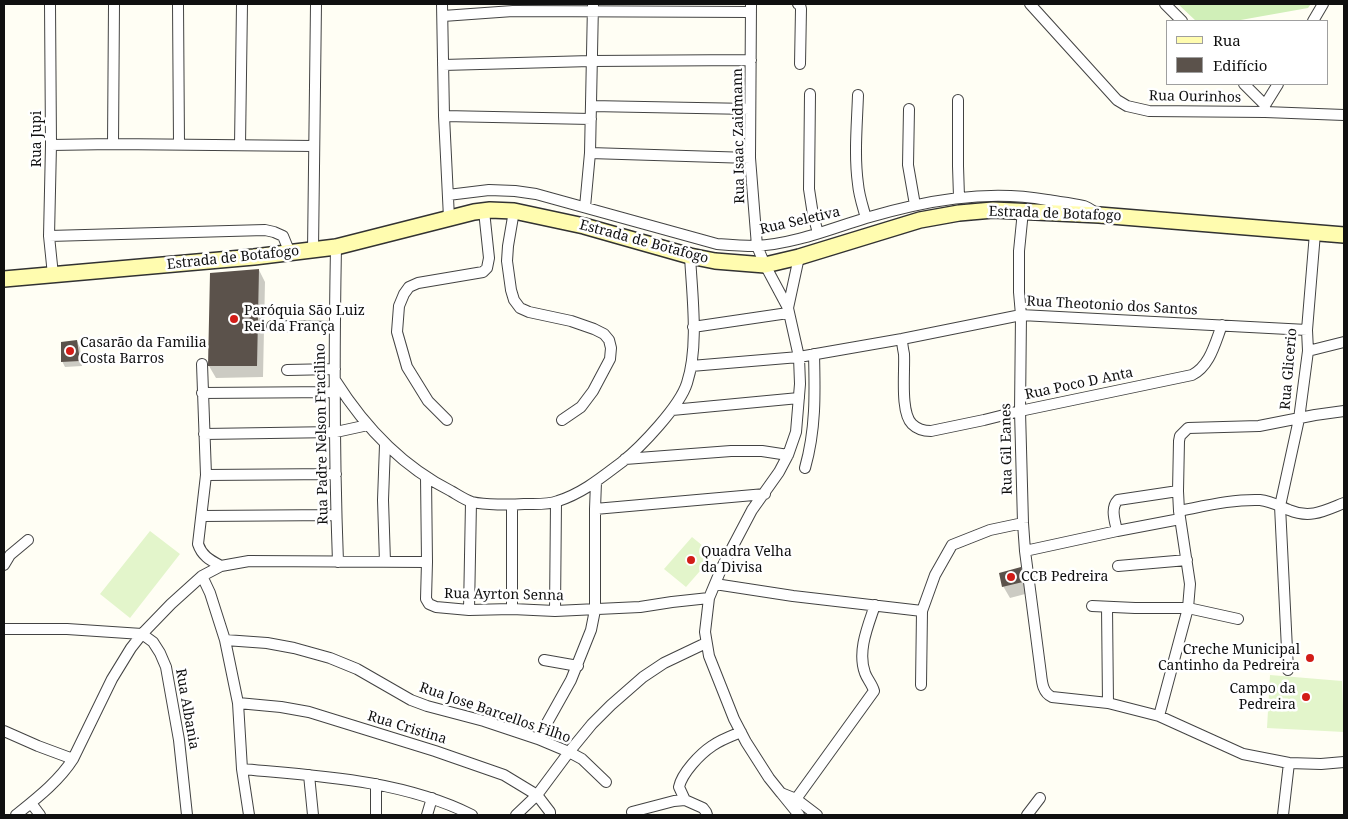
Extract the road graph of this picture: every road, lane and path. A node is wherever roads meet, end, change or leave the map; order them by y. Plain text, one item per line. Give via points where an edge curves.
1 (50, 4) edge
2 (114, 4) edge
3 (178, 4) edge
4 (242, 4) edge
5 (316, 4) edge
6 (442, 4) edge
7 (798, 4) edge
8 (1030, 4) edge
9 (1165, 4) edge
10 (1323, 4) edge
11 (592, 8) edge
12 (751, 8) edge
13 (443, 16) junction
14 (1181, 20) edge
15 (1314, 20) edge
16 (751, 60) junction
17 (591, 62) junction
18 (800, 64) dead end
19 (443, 65) junction
20 (1245, 85) edge
21 (1277, 85) edge
22 (810, 94) dead end
23 (858, 95) dead end
24 (958, 100) dead end
25 (591, 106) junction
26 (750, 109) junction
27 (909, 109) dead end
28 (1265, 109) junction
29 (444, 116) junction
30 (1344, 116) edge
31 (591, 119) junction
32 (113, 144) junction
33 (179, 144) junction
34 (51, 145) junction
35 (240, 145) junction
36 (314, 146) junction
37 (590, 153) junction
38 (750, 158) junction
39 (448, 195) junction
40 (959, 197) junction
41 (915, 205) junction
42 (586, 207) junction
43 (484, 211) junction
44 (514, 211) junction
45 (1023, 211) junction
46 (1099, 215) junction
47 (448, 218) junction
48 (866, 218) junction
49 (818, 233) junction
50 (1315, 233) junction
51 (1344, 235) edge
52 (49, 236) junction
53 (757, 246) junction
54 (336, 247) junction
55 (314, 250) junction
56 (290, 253) junction
57 (690, 256) junction
58 (799, 258) junction
59 (734, 262) junction
60 (765, 265) junction
61 (53, 275) junction
62 (4, 279) edge
63 (788, 310) junction
64 (1021, 315) junction
65 (1222, 325) junction
66 (272, 326) dead end
67 (335, 327) junction
68 (693, 327) junction
69 (1307, 330) junction
70 (902, 339) junction
71 (1344, 342) edge
72 (1308, 351) junction
73 (814, 354) junction
74 (799, 357) junction
75 (202, 364) dead end
76 (691, 366) junction
77 (335, 369) junction
78 (287, 370) dead end
79 (335, 380) junction
80 (336, 392) junction
81 (202, 393) junction
82 (799, 398) junction
83 (672, 410) junction
84 (1020, 411) junction
85 (1344, 412) edge
86 (1299, 419) junction
87 (447, 420) dead end
88 (562, 420) dead end
89 (368, 425) junction
90 (336, 432) junction
91 (204, 434) junction
92 (385, 445) junction
93 (788, 455) junction
94 (625, 459) junction
95 (805, 468) dead end
96 (336, 474) junction
97 (206, 475) junction
98 (426, 477) junction
99 (596, 482) junction
100 (1178, 491) junction
101 (765, 494) junction
102 (471, 502) junction
103 (556, 502) junction
104 (1344, 503) edge
105 (512, 505) junction
106 (1280, 506) junction
107 (595, 509) junction
108 (336, 515) junction
109 (1180, 515) junction
110 (202, 516) junction
111 (1023, 523) junction
112 (1117, 531) junction
113 (28, 540) dead end
114 (1025, 551) junction
115 (1187, 560) junction
116 (338, 562) junction
117 (385, 562) junction
118 (427, 562) junction
119 (4, 565) edge
120 (221, 566) junction
121 (1118, 566) dead end
122 (202, 576) junction
123 (715, 584) junction
124 (709, 598) junction
125 (875, 605) junction
126 (1092, 606) dead end
127 (1107, 606) junction
128 (1188, 608) junction
129 (512, 609) junction
130 (469, 610) junction
131 (595, 610) junction
132 (555, 611) junction
133 (922, 611) junction
134 (1238, 619) dead end
135 (4, 629) edge
136 (142, 634) junction
137 (225, 640) junction
138 (706, 643) junction
139 (544, 660) dead end
140 (578, 666) junction
141 (1288, 670) dead end
142 (921, 685) dead end
143 (238, 703) junction
144 (1108, 703) junction
145 (1158, 716) junction
146 (4, 731) edge
147 (741, 732) junction
148 (538, 739) junction
149 (569, 752) junction
150 (74, 759) junction
151 (1344, 762) edge
152 (1289, 763) junction
153 (242, 769) junction
154 (309, 775) junction
155 (606, 782) dead end
156 (376, 784) junction
157 (781, 793) junction
158 (537, 795) junction
159 (432, 798) junction
160 (1040, 798) dead end
161 (796, 799) junction
162 (685, 800) junction
163 (31, 803) junction
164 (632, 812) dead end
165 (16, 815) edge
166 (40, 815) edge
167 (188, 815) edge
168 (249, 815) edge
169 (313, 815) edge
170 (376, 815) edge
171 (427, 815) edge
172 (472, 815) edge
173 (516, 815) edge
174 (550, 815) edge
175 (707, 815) edge
176 (799, 815) edge
177 (817, 815) edge
178 (1027, 815) edge
179 (1284, 815) edge

1 - 34 street, Rua Jupi
2 - 32 street
3 - 33 street
4 - 35 street
5 - 36 street
6 - 13 street
7 - 18 street via 802,9
8 - 28 street, Rua Ourinhos via 1117,100 1127,106 1149,111
9 - 14 street
10 - 15 street
11 - 12 street
11 - 13 street
11 - 17 street
12 - 16 street, Rua Isaac Zaidmann
13 - 19 street
16 - 17 street
16 - 26 street, Rua Isaac Zaidmann
17 - 19 street
17 - 25 street
19 - 29 street
20 - 28 street
21 - 28 street
22 - 49 street via 809,189
23 - 48 street via 856,166
24 - 40 street
25 - 26 street
25 - 31 street
26 - 38 street, Rua Isaac Zaidmann
27 - 41 street via 908,165
28 - 30 street, Rua Ourinhos
29 - 31 street
29 - 39 street
31 - 37 street
32 - 33 street
32 - 34 street
33 - 35 street
34 - 52 street, Rua Jupi
35 - 36 street
36 - 55 street
37 - 38 street
37 - 42 street
38 - 53 street, Rua Isaac Zaidmann
39 - 42 street, Rua Seletiva via 489,190 515,191
39 - 47 street
40 - 41 street, Rua Seletiva
40 - 46 street, Rua Seletiva via 1029,196 1086,207
41 - 48 street, Rua Seletiva
42 - 53 street, Rua Seletiva via 717,244
43 - 44 main road, Estrada de Botafogo
43 - 47 main road, Estrada de Botafogo
43 - 87 street via 489,263 483,272 418,283 409,287 399,306 397,332 406,368 428,401
44 - 57 main road, Estrada de Botafogo via 584,226
44 - 88 street via 507,261 514,300 528,312 594,329 604,334 611,348 610,359 593,391 581,407
45 - 46 main road, Estrada de Botafogo
45 - 58 main road, Estrada de Botafogo via 959,212 920,220
45 - 64 street, Rua Gil Eanes via 1019,251
46 - 50 main road, Estrada de Botafogo
47 - 54 main road, Estrada de Botafogo
48 - 49 street, Rua Seletiva
49 - 53 street, Rua Seletiva
50 - 51 main road, Estrada de Botafogo
50 - 69 street, Rua Glicerio
52 - 56 street via 265,230 283,236
52 - 61 street, Rua Jupi
53 - 59 street via 749,256
53 - 60 street, Rua Isaac Zaidmann
54 - 55 main road, Estrada de Botafogo
54 - 67 street, Rua Padre Nelson Fracilino
55 - 56 main road, Estrada de Botafogo
56 - 61 main road, Estrada de Botafogo
57 - 59 main road, Estrada de Botafogo
57 - 68 street
58 - 60 main road, Estrada de Botafogo
58 - 63 street
59 - 60 main road, Estrada de Botafogo
60 - 63 street, Rua Isaac Zaidmann
61 - 62 main road, Estrada de Botafogo
63 - 68 street
63 - 74 street
64 - 65 street, Rua Theotonio dos Santos
64 - 70 street, Rua Theotonio dos Santos
64 - 84 street, Rua Gil Eanes
65 - 69 street, Rua Theotonio dos Santos
65 - 84 street, Rua Poco D Anta via 1204,366 1192,375
66 - 67 street
67 - 77 street, Rua Padre Nelson Fracilino
68 - 76 street
69 - 72 street, Rua Glicerio
70 - 73 street, Rua Theotonio dos Santos
70 - 84 street, Rua Poco D Anta via 906,415 917,428 940,430
71 - 72 street
72 - 86 street, Rua Glicerio
73 - 74 street, Rua Theotonio dos Santos
73 - 95 street via 813,434
74 - 76 street, Rua Theotonio dos Santos
74 - 82 street
75 - 81 street
76 - 83 street via 686,386
77 - 78 street
77 - 79 street, Rua Padre Nelson Fracilino
79 - 80 street, Rua Padre Nelson Fracilino
79 - 89 street
80 - 81 street
80 - 90 street, Rua Padre Nelson Fracilino
81 - 91 street
82 - 83 street
82 - 93 street via 796,432
83 - 94 street
84 - 111 street, Rua Gil Eanes
85 - 86 street
86 - 100 street via 1259,426 1188,428 1180,436
86 - 106 street, Rua Glicerio
89 - 90 street
89 - 92 street
90 - 91 street
90 - 96 street, Rua Padre Nelson Fracilino
91 - 97 street
92 - 98 street
92 - 117 street
93 - 94 street via 731,451
93 - 101 street
94 - 99 street
96 - 97 street
96 - 108 street, Rua Padre Nelson Fracilino
97 - 110 street
98 - 102 street
98 - 118 street
99 - 103 street
99 - 107 street
100 - 109 street
100 - 112 street via 1118,500 1114,504
101 - 107 street
101 - 123 street via 732,546
102 - 105 street
102 - 130 street
103 - 105 street
103 - 132 street
104 - 106 street via 1312,514 1296,513
105 - 129 street
106 - 109 street via 1248,500
106 - 141 street, Rua Glicerio
107 - 131 street
108 - 110 street
108 - 116 street, Rua Padre Nelson Fracilino
109 - 112 street
109 - 115 street
110 - 120 street via 198,544 205,556
111 - 114 street, Rua Gil Eanes
111 - 133 street via 990,530 952,545 935,575
112 - 114 street
113 - 119 street via 10,555
114 - 144 street, Rua Gil Eanes via 1042,685 1046,693 1052,697
115 - 121 street
115 - 128 street
116 - 117 street
116 - 120 street via 249,561
117 - 118 street
118 - 130 street, Rua Ayrton Senna via 426,599 429,604
120 - 122 street
122 - 136 street
122 - 137 street
123 - 124 street
123 - 125 street
124 - 131 street, Rua Ayrton Senna
124 - 138 street
125 - 133 street
125 - 161 street via 862,653 865,673 874,691
126 - 127 street
127 - 128 street
127 - 144 street
128 - 134 street
128 - 145 street
129 - 130 street, Rua Ayrton Senna
129 - 132 street, Rua Ayrton Senna
131 - 132 street, Rua Ayrton Senna
131 - 140 street
133 - 142 street
135 - 136 street
136 - 150 street via 112,679
136 - 167 street, Rua Albania via 153,642 166,667
137 - 143 street
137 - 148 street, Rua Jose Barcellos Filho via 267,643 330,658 357,669 411,700
138 - 147 street
138 - 149 street via 643,677 592,724
139 - 140 street
140 - 148 street
143 - 153 street
143 - 158 street, Rua Cristina via 309,712 504,775
144 - 145 street
145 - 152 street via 1243,754
146 - 150 street
147 - 157 street
147 - 162 street via 712,746 686,772 679,787
148 - 149 street, Rua Jose Barcellos Filho
149 - 155 street, Rua Jose Barcellos Filho via 582,759
149 - 158 street
150 - 163 street
151 - 152 street
152 - 179 street
153 - 154 street
153 - 168 street
154 - 156 street
154 - 169 street
156 - 159 street
156 - 170 street
157 - 161 street
157 - 176 street
158 - 173 street
158 - 174 street, Rua Cristina
159 - 171 street
159 - 172 street
160 - 178 street
161 - 177 street
162 - 164 street
162 - 175 street via 703,808
163 - 165 street
163 - 166 street

